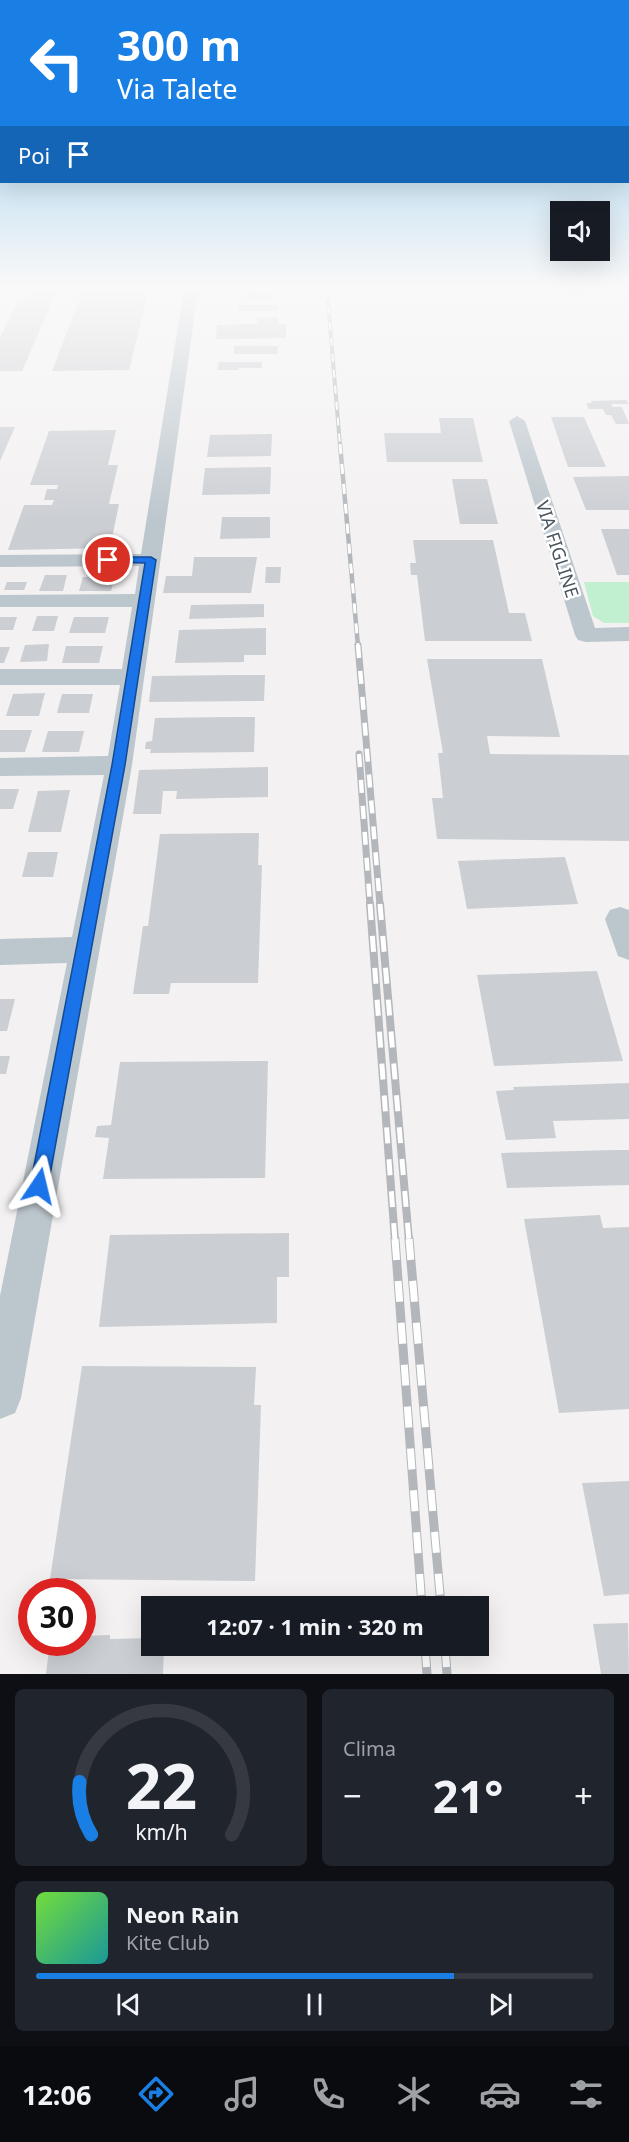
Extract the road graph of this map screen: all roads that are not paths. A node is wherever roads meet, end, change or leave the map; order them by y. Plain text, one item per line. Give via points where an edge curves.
1 (179, 368) edge
2 (517, 421) dead end
3 (151, 560) junction
4 (0, 561) edge
5 (144, 600) junction
6 (0, 601) edge
7 (629, 634) edge
8 (133, 676) junction
9 (0, 677) edge
10 (119, 765) junction
11 (0, 767) edge
12 (620, 919) dead end
13 (629, 947) edge
14 (83, 950) junction
15 (0, 952) edge
16 (0, 1398) edge

1 - 3 street
2 - 7 street, VIA FIGLINE via 586,635
3 - 4 street
3 - 5 street
5 - 6 street
5 - 8 street
8 - 9 street
8 - 10 street
10 - 11 street
10 - 14 street
12 - 13 street
14 - 15 street
14 - 16 street

